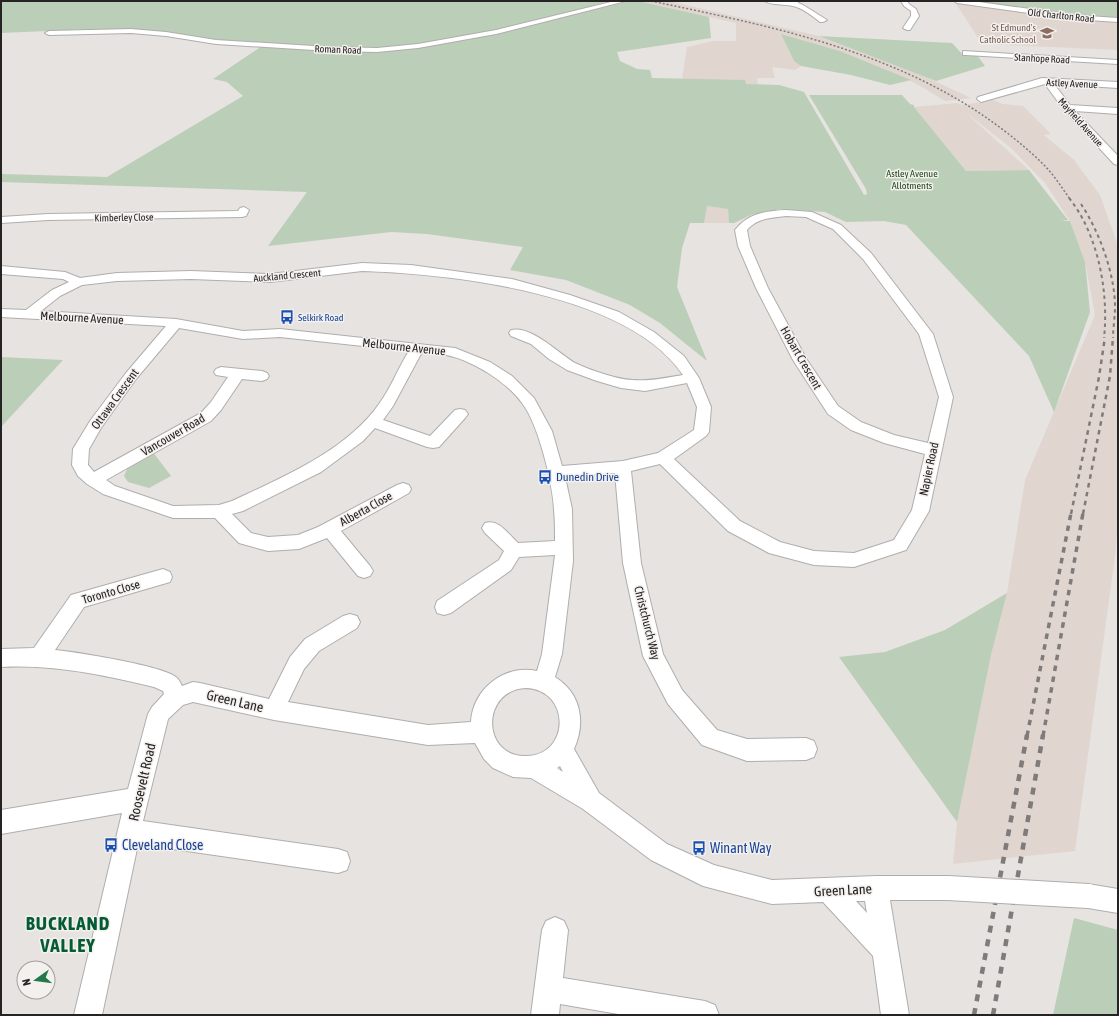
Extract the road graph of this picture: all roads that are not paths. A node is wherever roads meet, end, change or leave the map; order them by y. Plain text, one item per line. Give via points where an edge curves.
1 (623, 1) edge
2 (768, 1) edge
3 (904, 1) edge
4 (956, 1) edge
5 (805, 3) edge
6 (823, 20) dead end
7 (1118, 20) edge
8 (907, 28) dead end
9 (49, 33) dead end
10 (966, 53) dead end
11 (1118, 62) edge
12 (1047, 81) junction
13 (1118, 85) edge
14 (981, 99) dead end
15 (1067, 108) junction
16 (1118, 111) edge
17 (1118, 162) edge
18 (244, 210) dead end
19 (764, 215) joint
20 (1, 220) edge
21 (1, 270) edge
22 (79, 282) junction
23 (1, 313) edge
24 (28, 315) junction
25 (176, 323) junction
26 (516, 333) dead end
27 (418, 348) junction
28 (221, 372) dead end
29 (238, 374) junction
30 (262, 376) dead end
31 (692, 378) junction
32 (460, 414) dead end
33 (373, 422) junction
34 (933, 450) junction
35 (663, 458) junction
36 (623, 466) junction
37 (556, 472) junction
38 (93, 480) junction
39 (403, 489) dead end
40 (219, 511) junction
41 (491, 528) dead end
42 (330, 529) junction
43 (564, 547) junction
44 (514, 550) junction
45 (364, 571) dead end
46 (163, 577) dead end
47 (444, 607) dead end
48 (350, 622) dead end
49 (39, 656) junction
50 (1, 658) edge
51 (544, 682) junction
52 (177, 697) junction
53 (274, 710) junction
54 (480, 732) junction
55 (562, 748) junction
56 (806, 749) dead end
57 (532, 766) junction
58 (136, 799) junction
59 (591, 801) junction
60 (1, 822) edge
61 (130, 831) junction
62 (338, 861) dead end
63 (876, 888) junction
64 (829, 891) junction
65 (1118, 901) edge
66 (555, 930) dead end
67 (884, 949) junction
68 (548, 989) junction
69 (88, 1015) edge
70 (545, 1015) edge
71 (705, 1015) edge
72 (895, 1015) edge

1 - 9 street, Roman Road via 494,33 377,50 216,42 131,31
2 - 5 street
3 - 8 street via 914,10 915,16
4 - 7 street, Old Charlton Road via 1073,17
5 - 6 street
10 - 11 street, Stanhope Road
12 - 13 street, Astley Avenue
12 - 14 street, Astley Avenue
12 - 15 street, Mayfield Avenue
15 - 16 street
15 - 17 street, Mayfield Avenue
18 - 20 street, Kimberley Close via 242,214
19 - 34 street, Napier Road via 808,214 837,227 866,256 926,334 946,397
19 - 34 street, Hobart Crescent via 748,222 741,230 744,246 762,288 800,360 833,410 856,426 890,439
21 - 22 street, Auckland Crescent via 65,276
22 - 24 street, Auckland Crescent via 56,293
22 - 31 street, Auckland Crescent via 147,275 270,278 362,266 412,269 512,283 614,315 649,335 679,359
23 - 24 street, Melbourne Avenue
24 - 25 street, Melbourne Avenue
25 - 27 street, Melbourne Avenue via 243,335 280,333
25 - 38 street, Ottawa Crescent via 131,376 95,424 81,449 80,465
26 - 31 street via 536,341 572,367 609,380 645,386
27 - 33 street via 386,406
27 - 37 street, Melbourne Avenue via 450,351 484,365 507,379 529,401 544,431
28 - 29 street
29 - 30 street
29 - 38 street, Vancouver Road via 206,417
31 - 35 street via 704,407 701,432
32 - 33 street via 433,443
33 - 40 street via 315,468 237,506
34 - 35 street, Napier Road via 920,511 900,544 854,560 814,558 775,548 734,526
35 - 36 street
36 - 37 street
36 - 56 street, Christchurch Way via 632,563 653,656 675,697 710,738 747,750
37 - 43 street, Melbourne Avenue via 563,509
38 - 40 street via 109,490 173,512
39 - 42 street, Alberta Close
40 - 42 street, Alberta Close via 245,538 268,544 299,542
41 - 44 street
42 - 45 street, Alberta Close
43 - 44 street
43 - 51 street, Melbourne Avenue via 552,654
44 - 47 street via 505,565
46 - 49 street, Toronto Close via 78,601
48 - 53 street via 312,644 297,663
49 - 50 street
49 - 52 street via 67,659 162,679 173,688
51 - 54 street via 516,680 503,685 484,705 480,718
51 - 55 street via 555,688 570,710 572,723 569,736
52 - 53 street, Green Lane via 193,692
52 - 58 street, Roosevelt Road via 159,714
53 - 54 street, Green Lane via 428,735
54 - 57 street via 490,752 502,761 516,766
55 - 57 street via 554,757
55 - 59 street, Green Lane
57 - 59 street, Green Lane
58 - 60 street
58 - 61 street, Roosevelt Road
59 - 64 street, Green Lane via 659,852 712,877 772,892
61 - 62 street
61 - 69 street, Roosevelt Road
63 - 64 street, Green Lane
63 - 65 street, Green Lane, bridge via 948,888 1088,896
63 - 67 street
64 - 67 street
66 - 68 street
67 - 72 street
68 - 70 street
68 - 71 street

